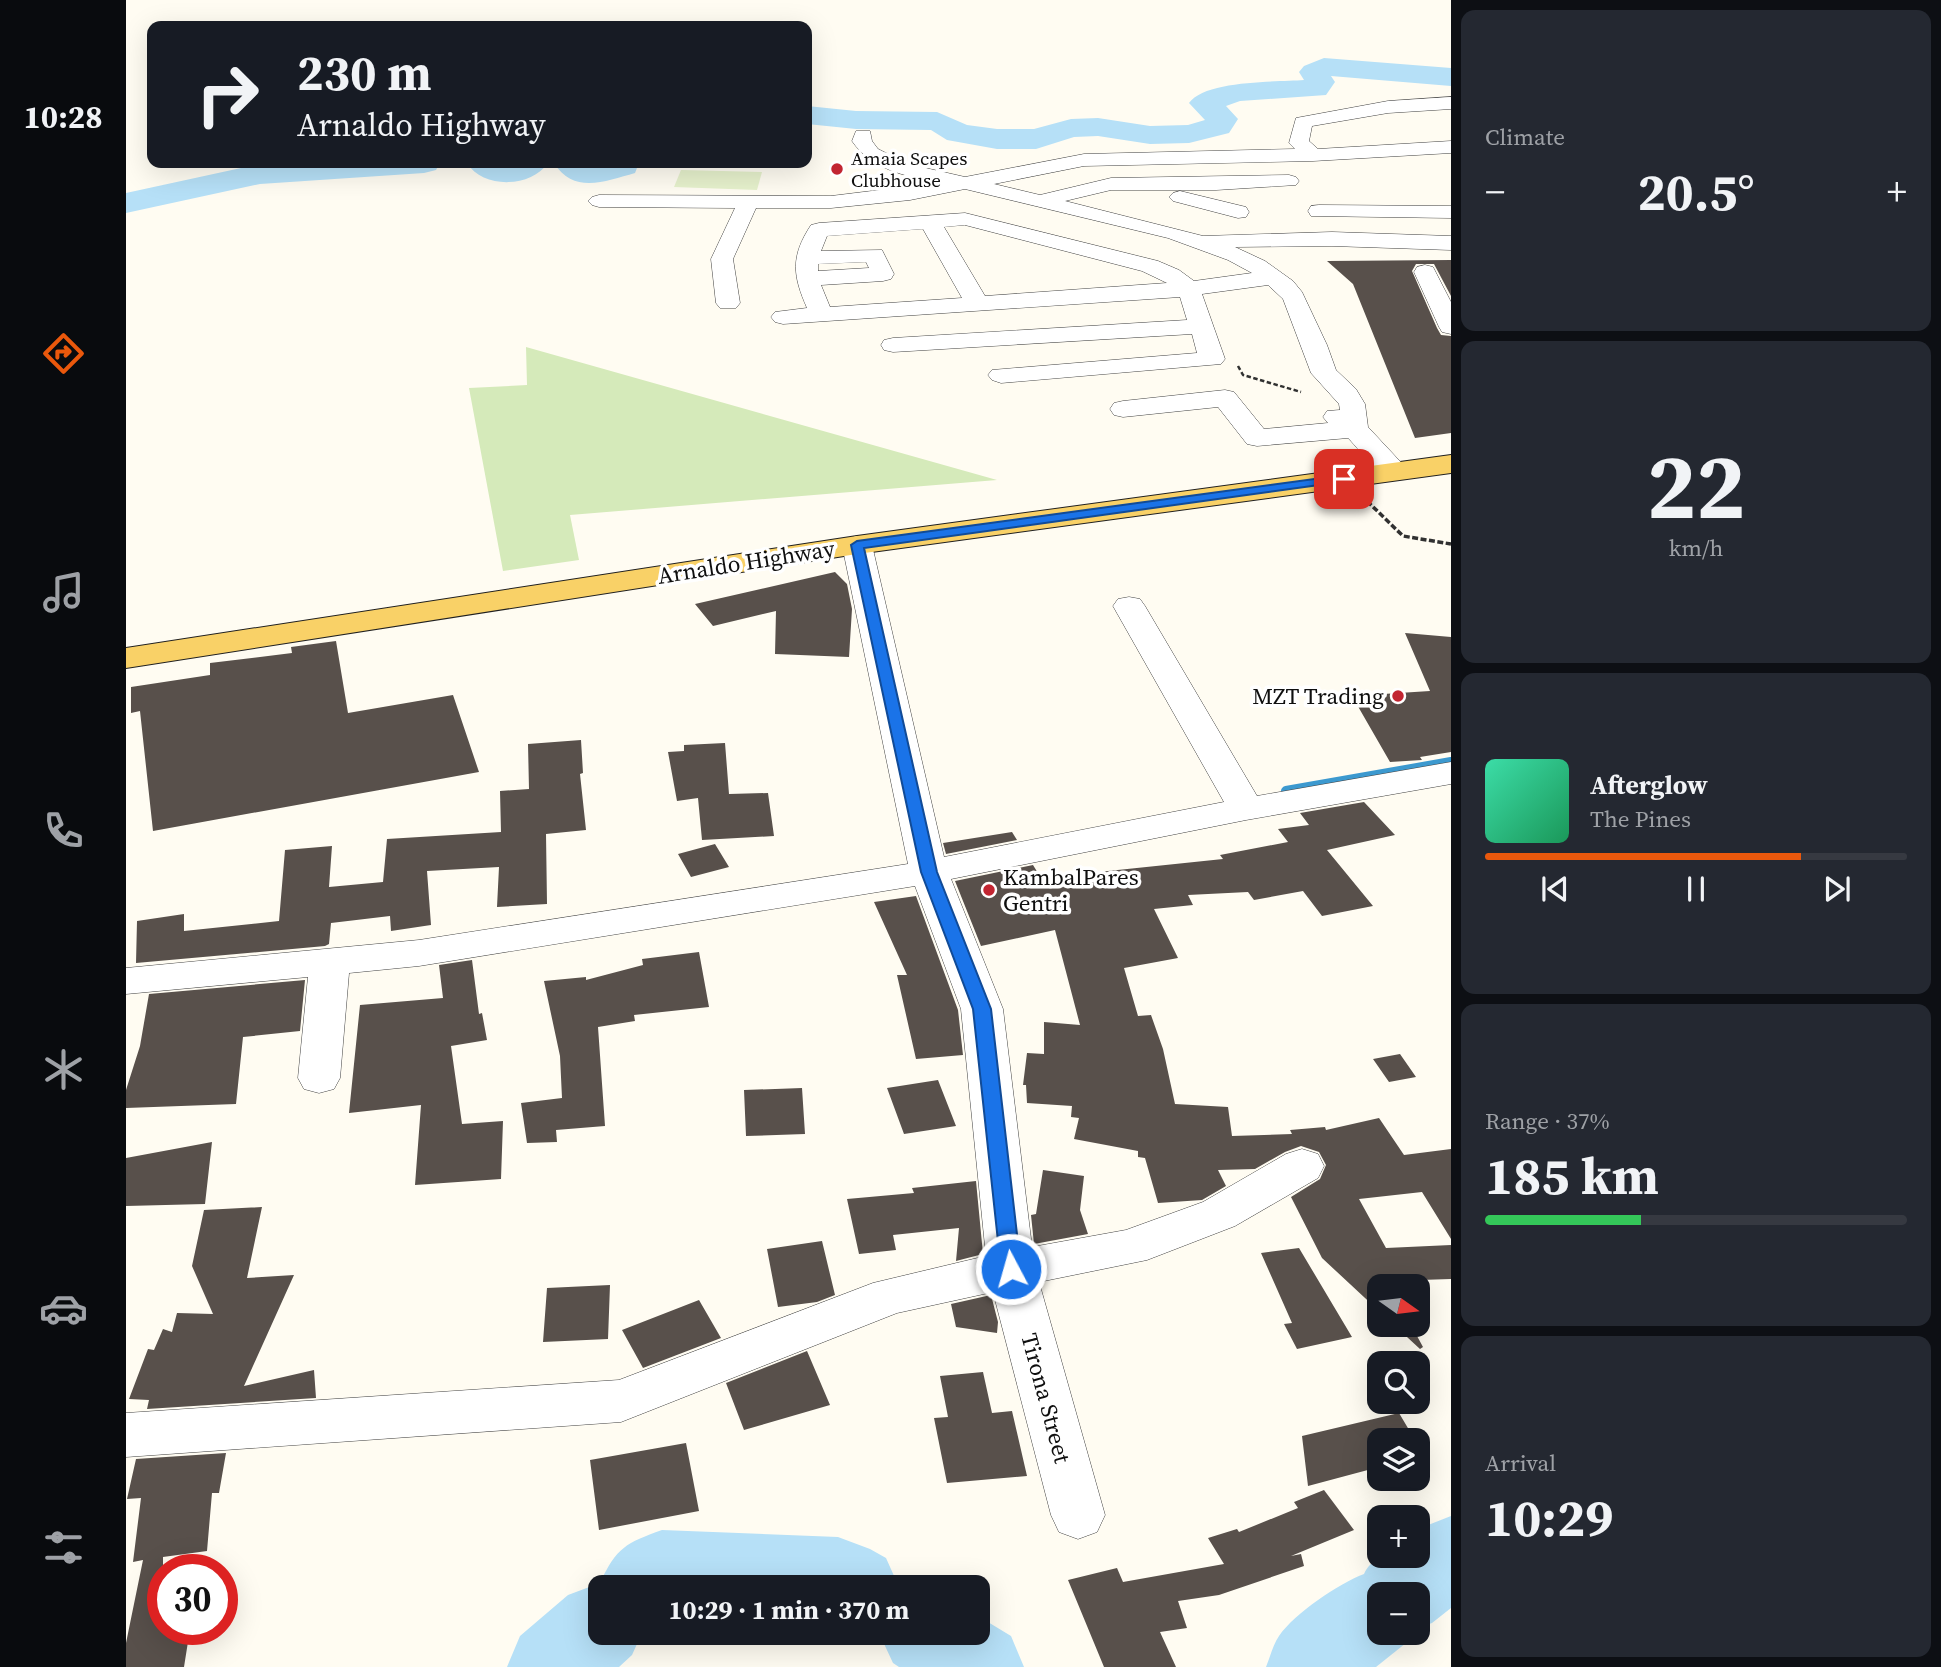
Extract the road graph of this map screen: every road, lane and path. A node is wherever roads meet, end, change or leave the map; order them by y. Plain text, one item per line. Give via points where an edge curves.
1 (1446, 108) edge
2 (863, 135) dead end
3 (1451, 148) edge
4 (1313, 155) junction
5 (1313, 179) dead end
6 (1285, 181) junction
7 (965, 184) junction
8 (1128, 184) junction
9 (1216, 184) junction
10 (1451, 198) edge
11 (1042, 200) junction
12 (599, 201) dead end
13 (748, 202) junction
14 (1398, 210) junction
15 (1319, 211) junction
16 (1451, 212) edge
17 (929, 220) junction
18 (1332, 239) junction
19 (1201, 241) junction
20 (1451, 243) edge
21 (1425, 272) dead end
22 (1273, 277) junction
23 (1189, 289) junction
24 (728, 303) dead end
25 (978, 304) junction
26 (821, 314) junction
27 (783, 317) dead end
28 (1200, 326) junction
29 (1451, 327) edge
30 (893, 345) dead end
31 (1212, 359) junction
32 (1001, 375) dead end
33 (1301, 392) dead end
34 (1123, 409) dead end
35 (1355, 429) junction
36 (1451, 464) edge
37 (1396, 472) junction
38 (1344, 479) junction
39 (1451, 544) edge
40 (857, 545) junction
41 (1129, 606) dead end
42 (126, 658) edge
43 (1451, 773) edge
44 (1246, 809) junction
45 (929, 872) junction
46 (330, 961) junction
47 (126, 981) edge
48 (319, 1078) dead end
49 (1302, 1166) dead end
50 (1011, 1269) junction
51 (126, 1435) edge
52 (1078, 1515) dead end

1 - 4 street via 1374,110 1393,125 1302,130 1299,143
2 - 7 street via 871,153 882,160 924,176
3 - 4 street
4 - 7 street via 1084,160
5 - 6 street
6 - 9 street
6 - 15 street
7 - 11 street
7 - 13 street via 874,199
8 - 9 street
8 - 9 street via 1238,212
8 - 11 street
10 - 14 street via 1394,202
11 - 19 street
12 - 13 street
13 - 24 street via 722,258
14 - 15 street
14 - 16 street
15 - 18 street via 1319,223
17 - 23 street via 965,219 1046,253 1129,260 1171,275
17 - 25 street
17 - 26 street via 819,230 806,268
18 - 19 street
18 - 20 street
19 - 22 street
21 - 29 street
22 - 23 street
22 - 35 street via 1294,297 1324,373 1347,394
23 - 25 street
23 - 28 street
25 - 26 street
26 - 27 street
28 - 30 street
28 - 31 street
31 - 32 street
31 - 33 path via 1236,362 1243,375
34 - 35 street via 1225,398 1257,438
35 - 37 street
36 - 37 main road, Arnaldo Highway
37 - 38 main road, Arnaldo Highway
38 - 39 path via 1403,536
38 - 40 main road, Arnaldo Highway
40 - 42 main road, Arnaldo Highway
40 - 45 street, Tirona Street
41 - 44 street
43 - 44 street
44 - 45 street
45 - 46 street via 419,953
45 - 50 street, Tirona Street via 982,1009
46 - 47 street
46 - 48 street
49 - 50 street via 1219,1214 1130,1247
50 - 51 street via 890,1296 621,1401
50 - 52 street, Tirona Street

